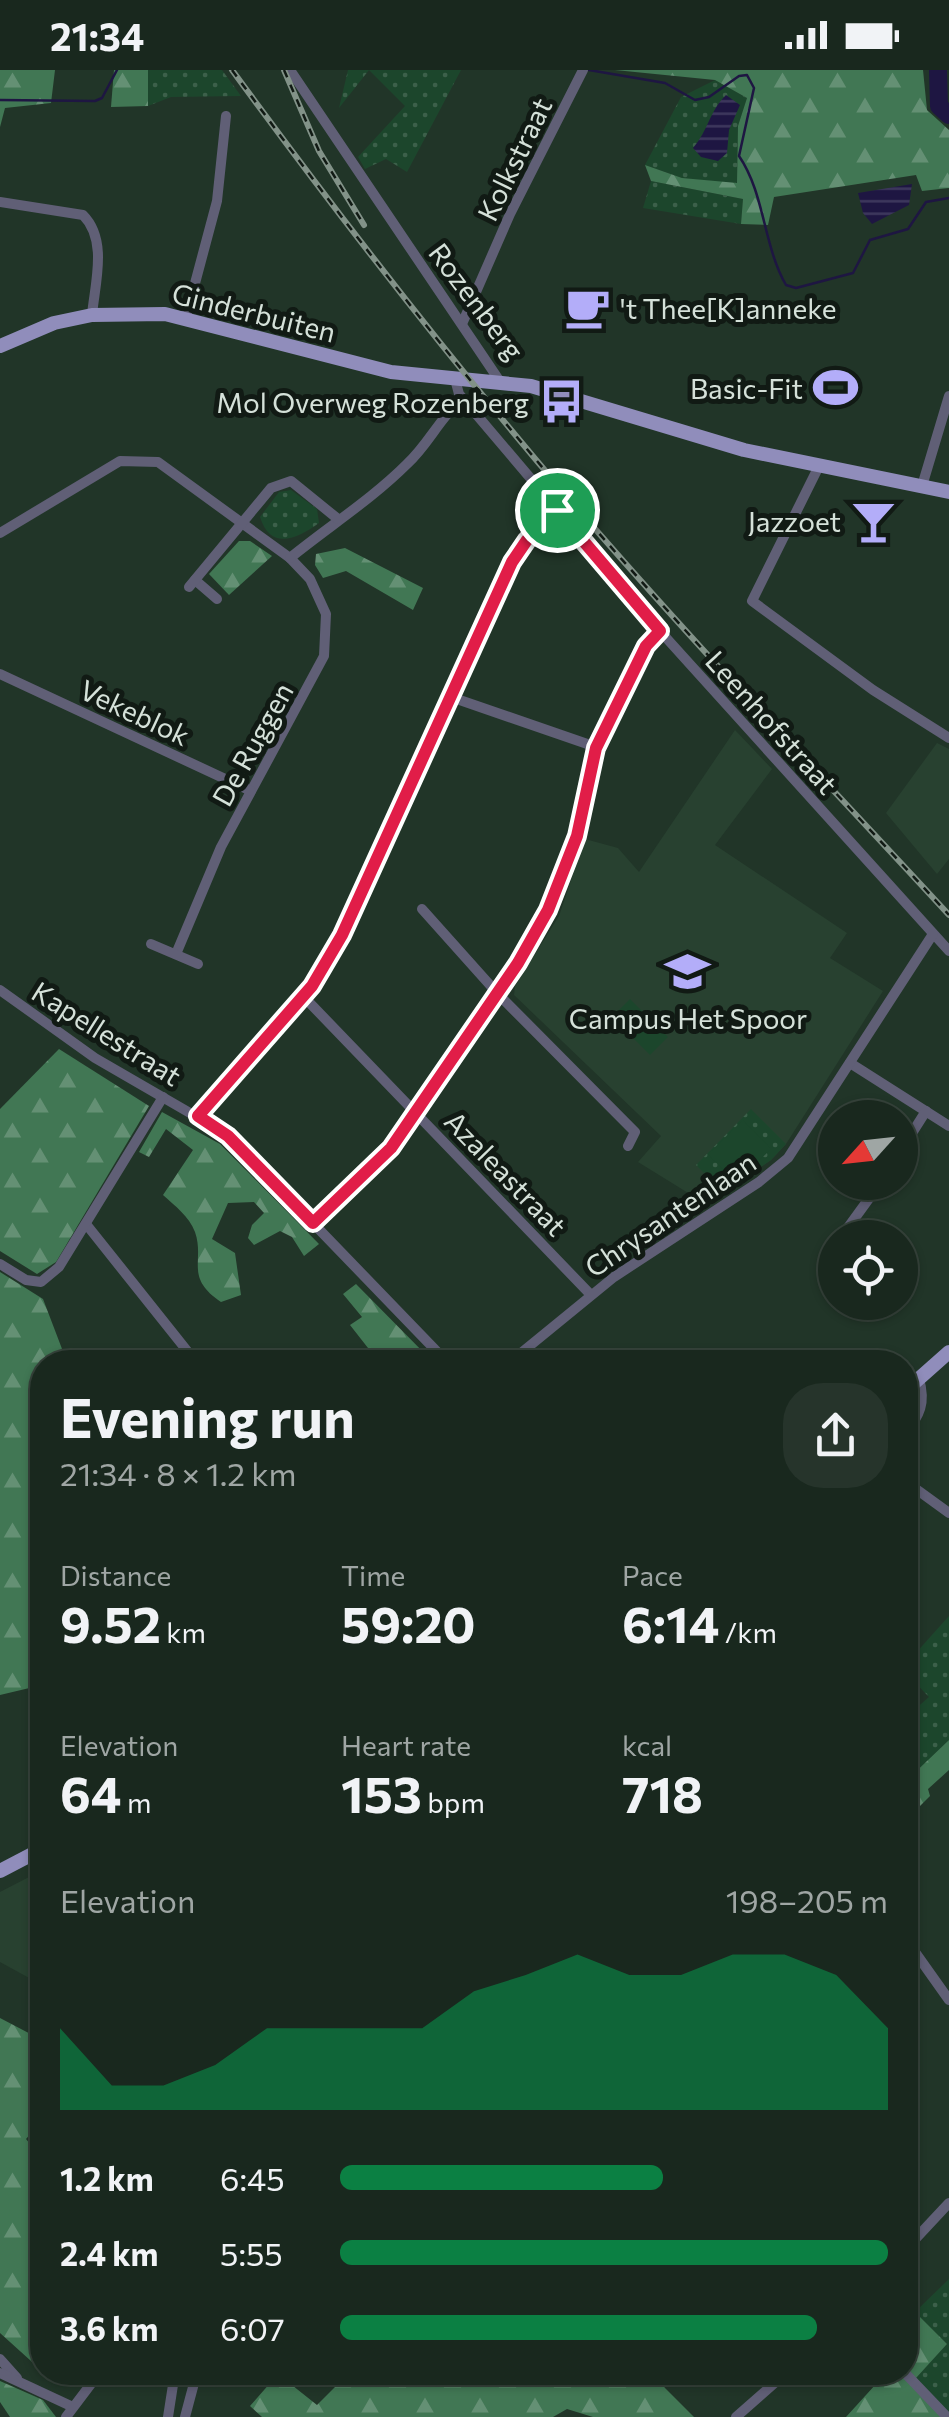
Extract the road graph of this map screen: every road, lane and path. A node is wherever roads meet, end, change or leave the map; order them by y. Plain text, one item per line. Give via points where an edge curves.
1 (290, 70) edge
2 (582, 74) edge
3 (226, 116) dead end
4 (0, 202) edge
5 (92, 315) junction
6 (186, 317) junction
7 (462, 324) junction
8 (0, 346) edge
9 (455, 379) junction
10 (499, 380) junction
11 (949, 396) edge
12 (462, 399) junction
13 (819, 466) junction
14 (922, 486) junction
15 (949, 492) edge
16 (557, 510) junction
17 (338, 519) junction
18 (243, 524) junction
19 (0, 533) edge
20 (290, 558) junction
21 (217, 599) dead end
22 (660, 631) junction
23 (0, 674) edge
24 (451, 696) junction
25 (949, 738) edge
26 (596, 748) junction
27 (251, 791) junction
28 (422, 909) dead end
29 (933, 934) junction
30 (152, 944) dead end
31 (949, 951) edge
32 (176, 954) junction
33 (198, 964) dead end
34 (0, 990) edge
35 (498, 994) junction
36 (304, 996) junction
37 (850, 1063) junction
38 (163, 1097) junction
39 (926, 1111) junction
40 (416, 1112) junction
41 (198, 1116) junction
42 (918, 1124) edge
43 (949, 1126) edge
44 (628, 1146) dead end
45 (313, 1223) junction
46 (86, 1224) junction
47 (0, 1264) edge
48 (592, 1296) junction
49 (186, 1350) edge
50 (435, 1350) edge
51 (525, 1350) edge
52 (949, 1352) edge
53 (919, 1379) joint
54 (918, 1410) edge
55 (918, 1490) edge
56 (949, 1513) edge
57 (30, 1856) edge
58 (0, 1872) edge
59 (918, 1956) edge
60 (949, 2000) edge
61 (949, 2203) edge
62 (918, 2236) edge
63 (0, 2359) edge
64 (0, 2373) edge
65 (21, 2383) junction
66 (90, 2385) edge
67 (173, 2385) edge
68 (194, 2385) edge
69 (772, 2385) edge
70 (916, 2385) edge
71 (70, 2412) edge
72 (168, 2417) edge
73 (185, 2417) edge
74 (736, 2417) edge
75 (947, 2417) edge

1 - 7 street, Rozenberg
2 - 7 street, Kolkstraat
3 - 6 street via 217,201
4 - 5 street via 83,215 92,225 98,242
5 - 6 main road, Ginderbuiten
5 - 8 main road, Ginderbuiten
6 - 9 main road, Ginderbuiten via 328,358
7 - 10 street, Rozenberg
9 - 10 main road, Ginderbuiten
9 - 12 street, Leenhofstraat
10 - 13 main road, Rozenberg
11 - 14 street
12 - 16 street, Leenhofstraat
12 - 17 street via 405,467
13 - 14 main road, Rozenberg
13 - 25 street via 752,601
14 - 15 main road, Rozenberg
16 - 22 street, Leenhofstraat
16 - 24 street via 520,549
17 - 18 street via 283,480
17 - 20 street
18 - 19 street, De Ruggen via 172,470 145,459 102,469
18 - 20 street, De Ruggen
18 - 21 street via 192,583
20 - 27 street, De Ruggen via 324,604 326,645
22 - 26 street via 646,646
22 - 29 street, Leenhofstraat
23 - 27 street, Vekeblok
24 - 26 street
24 - 36 street via 342,935
26 - 35 street via 577,836 557,889
27 - 32 street, De Ruggen
28 - 35 street
29 - 31 street, Leenhofstraat
29 - 37 street, Chrysantenlaan
30 - 32 street
32 - 33 street
34 - 38 street, Kapellestraat
35 - 40 street
35 - 44 street via 635,1132
36 - 40 street, Azaleastraat
36 - 41 street
37 - 39 street
37 - 48 street, Chrysantenlaan via 776,1169
38 - 41 street, Kapellestraat
38 - 46 street
39 - 42 street
39 - 43 street
40 - 45 street via 384,1156
40 - 48 street, Azaleastraat
41 - 45 street, Kapellestraat via 228,1136
45 - 50 street, Kapellestraat
46 - 47 street via 60,1267 41,1282
46 - 49 street
48 - 51 street, Chrysantenlaan
52 - 53 main road
53 - 54 street via 924,1398
55 - 56 street
57 - 58 main road
59 - 60 street
61 - 62 street
63 - 65 street
64 - 65 street
65 - 71 street
66 - 71 street
67 - 72 street
68 - 73 street
69 - 74 street
70 - 75 street

